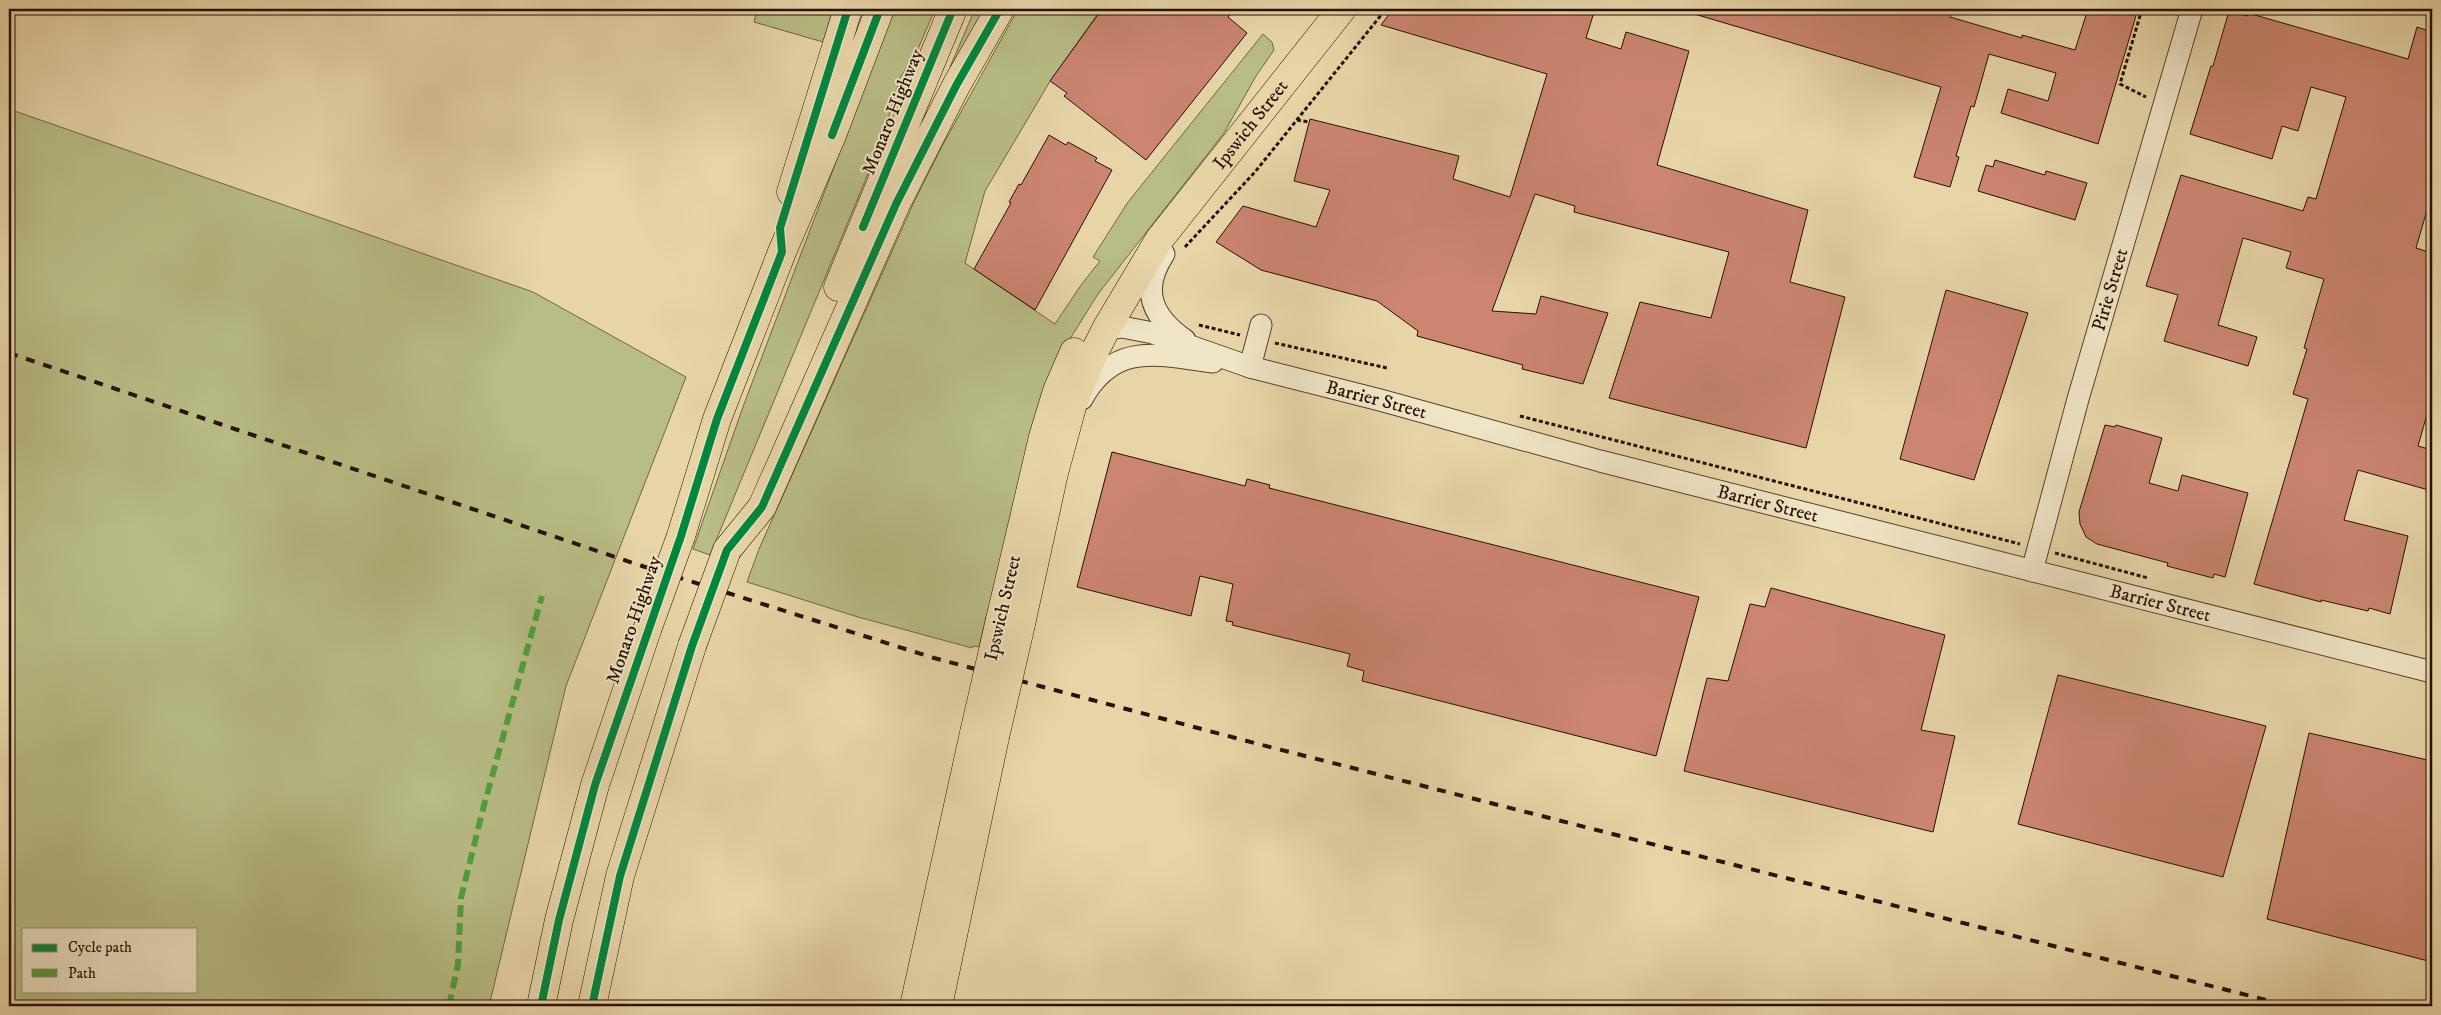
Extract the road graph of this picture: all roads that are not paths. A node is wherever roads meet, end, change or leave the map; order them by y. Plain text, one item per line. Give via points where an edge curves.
1 (848, 9) edge
2 (880, 9) edge
3 (953, 9) edge
4 (1000, 9) edge
5 (1342, 9) edge
6 (2192, 9) edge
7 (1182, 208) junction
8 (1169, 246) junction
9 (782, 252) junction
10 (1106, 328) junction
11 (1260, 332) road end
12 (1195, 335) junction
13 (1071, 358) junction
14 (1250, 367) junction
15 (1062, 443) junction
16 (727, 550) junction
17 (2032, 571) junction
18 (1010, 622) junction
19 (2432, 672) edge
20 (984, 735) junction
21 (541, 1006) edge
22 (592, 1006) edge
23 (914, 1006) edge
24 (938, 1006) edge

1 - 9 main road via 780,228
2 - 9 main road, Monaro Highway via 832,135
3 - 16 main road, Monaro Highway
4 - 16 main road via 957,84 896,204 762,506
5 - 7 main road, Ipswich Street
6 - 17 street, Pirie Street via 2078,399
7 - 8 main road, Ipswich Street
7 - 12 street via 1166,252 1154,270 1150,288 1162,318 1174,332
8 - 10 main road, Ipswich Street
8 - 13 main road, Ipswich Street via 1133,265 1111,293
9 - 21 main road, Monaro Highway, bridge via 717,419 681,536 595,784 559,920
10 - 12 street, Barrier Street
10 - 13 main road via 1092,335
10 - 15 main road, Ipswich Street via 1080,383
11 - 14 street
12 - 14 street, Barrier Street
13 - 18 main road, Ipswich Street via 1042,437
14 - 15 street via 1146,354 1123,359 1102,372 1088,389
14 - 17 street, Barrier Street via 1600,461
15 - 18 main road, Ipswich Street
16 - 22 main road, Monaro Highway, bridge via 692,646 620,876
17 - 19 street, Barrier Street
18 - 20 main road, Ipswich Street, bridge
20 - 23 main road, Ipswich Street
20 - 24 main road, Ipswich Street

